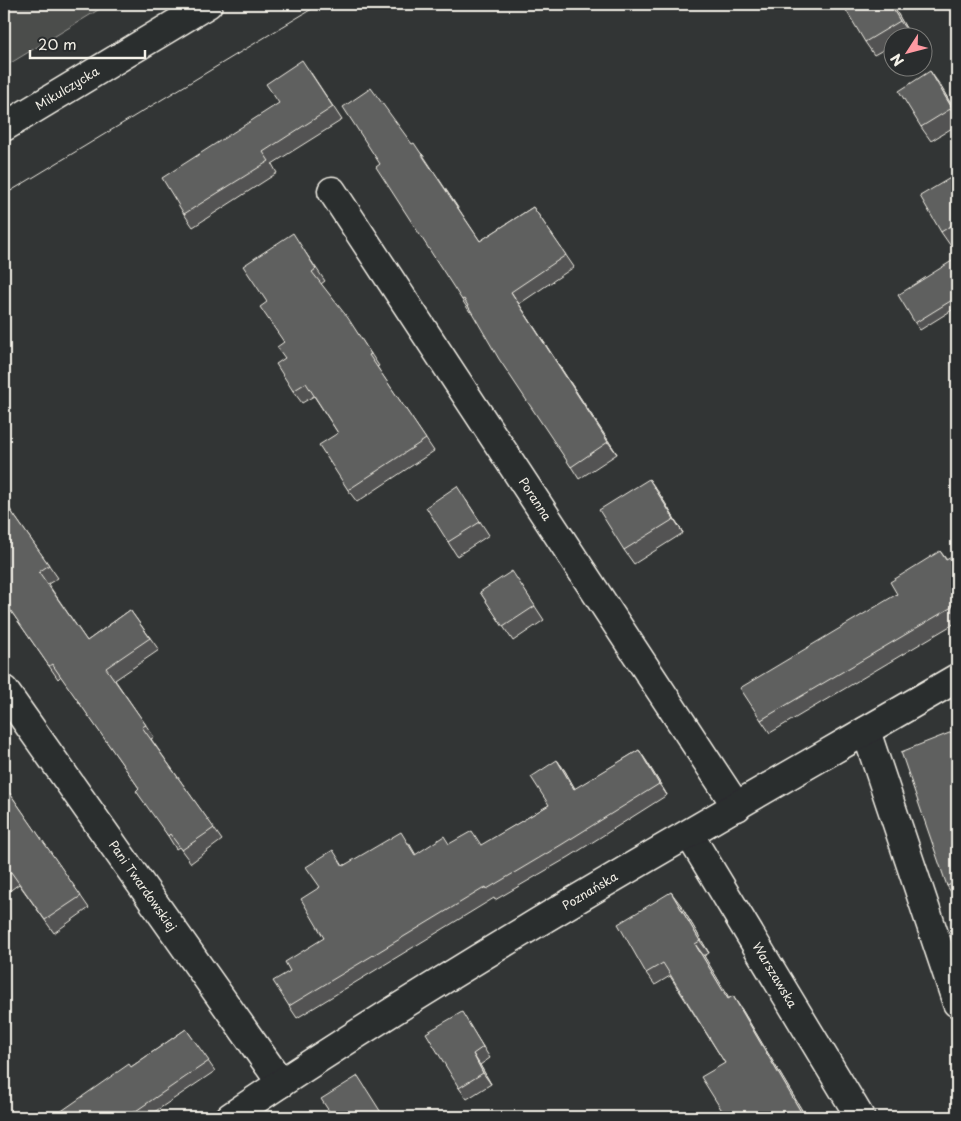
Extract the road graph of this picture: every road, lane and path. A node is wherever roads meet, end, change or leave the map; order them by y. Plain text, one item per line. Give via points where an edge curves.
1 (208, 4) edge
2 (4, 127) edge
3 (332, 191) dead end
4 (957, 678) edge
5 (4, 690) edge
6 (866, 731) junction
7 (737, 807) junction
8 (689, 834) junction
9 (957, 1003) edge
10 (281, 1083) junction
11 (230, 1117) edge
12 (860, 1117) edge

1 - 2 street, Mikulczycka
3 - 7 street, Poranna
4 - 6 street, Poznańska
5 - 10 street, Pani Twardowskiej
6 - 7 street, Poznańska
6 - 9 street
7 - 8 street, Poznańska
8 - 10 street, Poznańska via 500,946
8 - 12 street, Warszawska
10 - 11 street, Poznańska

